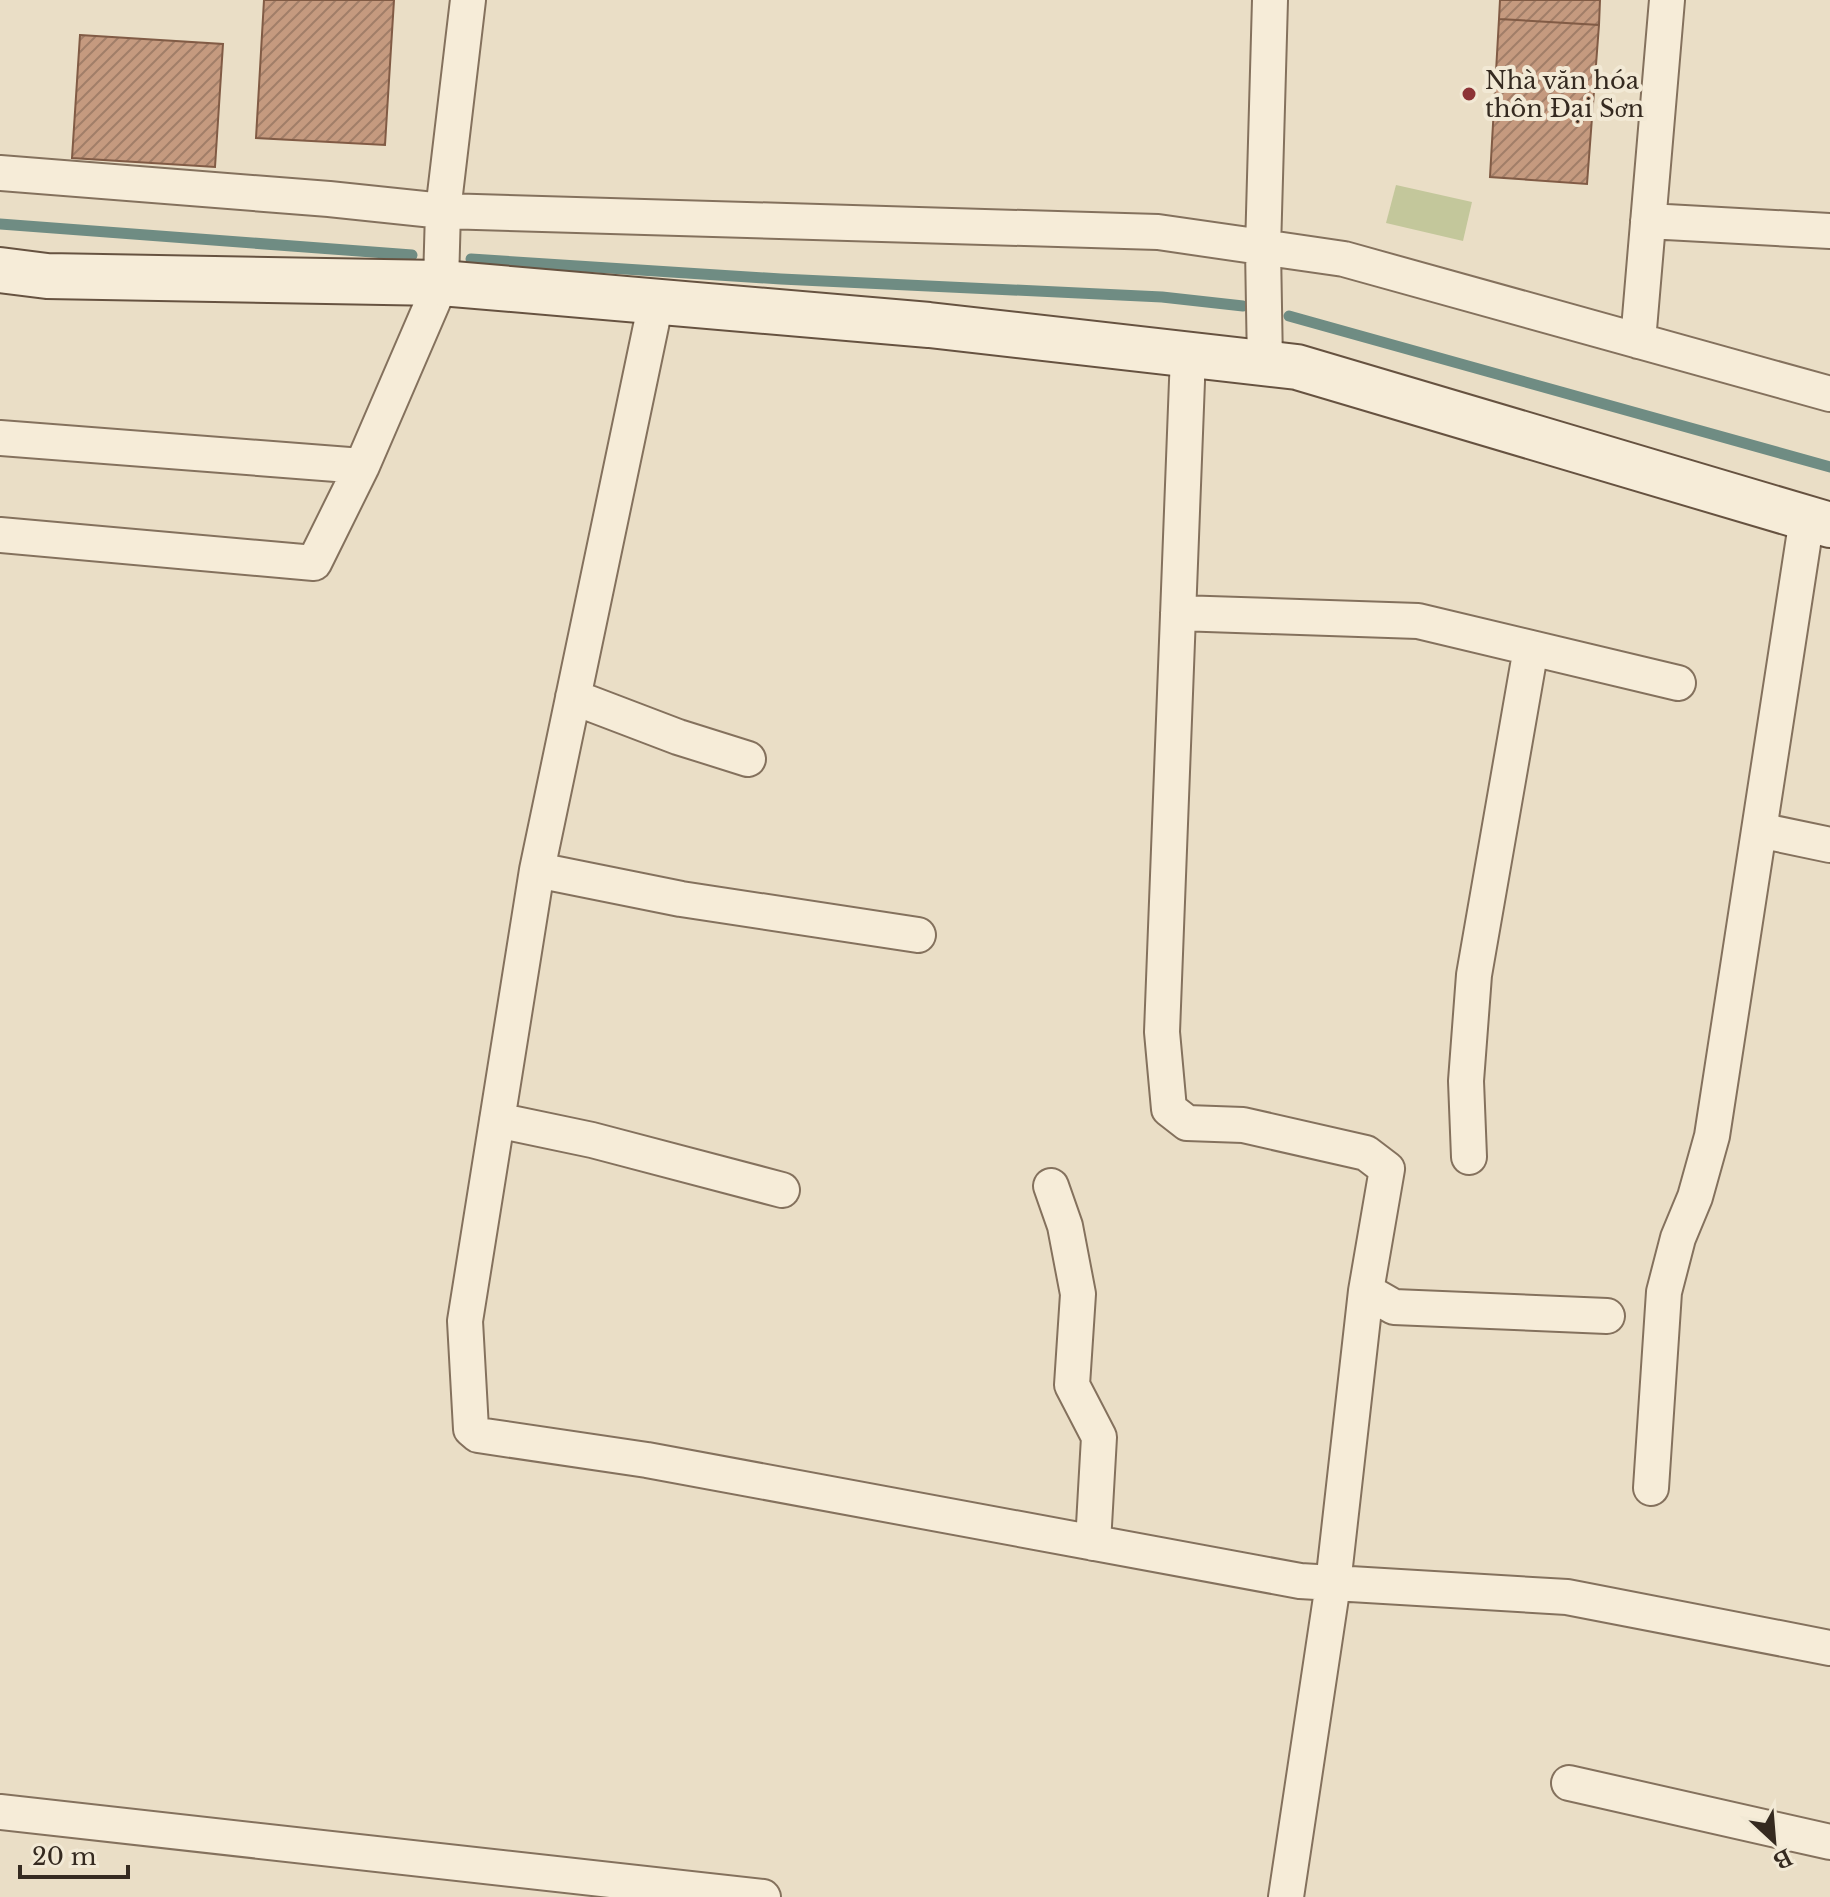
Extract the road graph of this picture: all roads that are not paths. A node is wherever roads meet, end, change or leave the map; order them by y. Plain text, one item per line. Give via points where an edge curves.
1 (468, 0) edge
2 (1270, 0) edge
3 (1667, 0) edge
4 (0, 173) edge
5 (443, 211) junction
6 (1648, 221) junction
7 (1830, 231) edge
8 (1263, 249) junction
9 (0, 270) edge
10 (441, 283) junction
11 (656, 302) junction
12 (1638, 341) junction
13 (1188, 355) junction
14 (1265, 364) junction
15 (1830, 394) edge
16 (0, 438) edge
17 (362, 466) junction
18 (1818, 522) edge
19 (0, 535) edge
20 (1178, 613) junction
21 (1531, 648) junction
22 (1678, 683) dead end
23 (573, 697) junction
24 (748, 759) dead end
25 (1759, 830) junction
26 (1830, 845) edge
27 (537, 870) junction
28 (918, 935) dead end
29 (497, 1120) junction
30 (1469, 1157) dead end
31 (1051, 1186) dead end
32 (782, 1190) dead end
33 (1366, 1291) junction
34 (1607, 1316) dead end
35 (1651, 1488) dead end
36 (1093, 1543) junction
37 (1333, 1584) junction
38 (1830, 1648) edge
39 (1569, 1783) dead end
40 (0, 1812) edge
41 (1830, 1842) edge
42 (763, 1897) edge
43 (1286, 1897) edge

1 - 5 street
2 - 8 street
3 - 6 street
4 - 5 street
5 - 8 street via 1158,232
5 - 10 street
6 - 7 street
6 - 12 street
8 - 12 street via 1344,259
8 - 14 street
9 - 10 street via 47,276
10 - 11 street
10 - 17 street
11 - 13 street via 929,325
11 - 23 street
12 - 15 street
13 - 14 street
13 - 20 street
14 - 18 street via 1297,367
16 - 17 street
17 - 19 street via 314,563
18 - 25 street
20 - 21 street via 1418,621
20 - 33 street via 1162,1032 1169,1109 1187,1123 1243,1125 1366,1153 1387,1169
21 - 22 street
21 - 30 street via 1474,975 1466,1081
23 - 24 street
23 - 27 street
25 - 26 street
25 - 35 street via 1712,1136 1664,1292
27 - 28 street via 681,899
27 - 29 street
29 - 32 street
29 - 36 street via 465,1321 471,1429 478,1435 647,1460
31 - 36 street via 1078,1294 1072,1385 1099,1437
33 - 34 street via 1394,1307
33 - 37 street
36 - 37 street
37 - 38 street via 1567,1597
37 - 43 street
39 - 41 street
40 - 42 street

